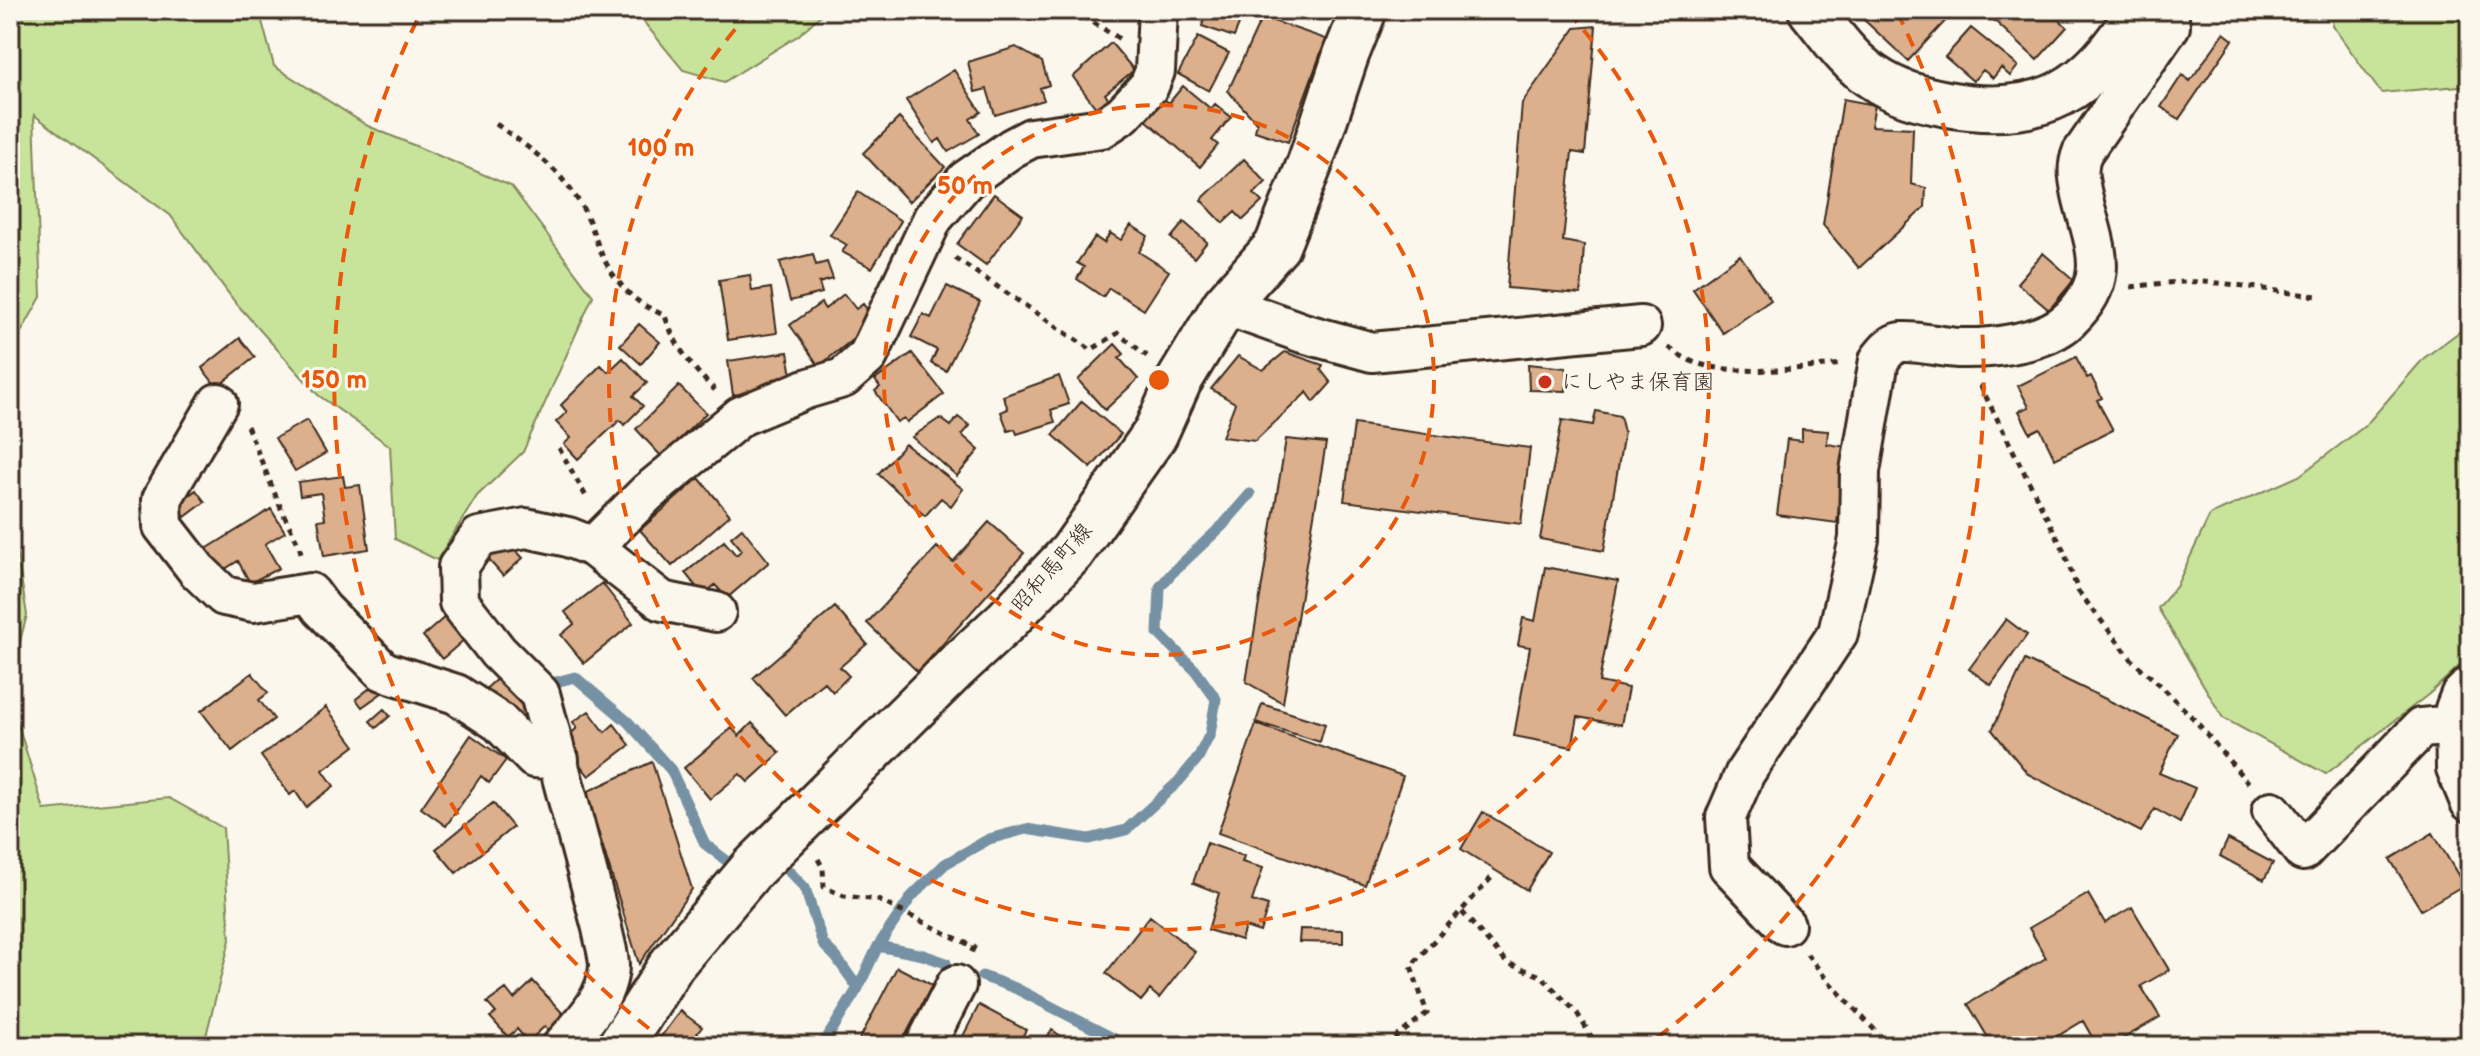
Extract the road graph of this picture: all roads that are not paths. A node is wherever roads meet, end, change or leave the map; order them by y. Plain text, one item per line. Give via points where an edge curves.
1 (1158, 10) edge
2 (1364, 10) edge
3 (1811, 10) edge
4 (2139, 10) edge
5 (2168, 10) edge
6 (1225, 305) junction
7 (1641, 326) road end
8 (218, 403) road end
9 (601, 539) junction
10 (716, 612) dead end
11 (2470, 686) edge
12 (2455, 725) junction
13 (559, 760) junction
14 (2470, 802) edge
15 (2272, 811) road end
16 (1785, 925) road end
17 (956, 985) dead end
18 (562, 1046) edge
19 (620, 1046) edge
20 (925, 1046) edge

1 - 9 street via 1155,71 1149,86 1123,114 1102,128 1031,138 966,180 933,218 868,356 843,378 741,416 647,493
2 - 6 main road, 昭和馬町線 via 1277,246
3 - 4 main road via 1853,61 1901,93 1964,107 2006,109 2048,101 2084,77 2119,43
5 - 16 street via 2170,26 2078,163 2098,274 2082,306 2048,334 1960,348 1900,342 1879,360 1860,471 1859,539 1838,633 1745,773 1726,817 1729,866
6 - 7 street via 1372,352
6 - 19 main road, 昭和馬町線 via 1179,381 1155,434 1072,552 753,868 672,964
8 - 13 street via 162,499 163,526 197,570 224,596 253,602 310,593 383,671 456,694 499,722 534,758
9 - 10 street via 662,601
9 - 13 street via 526,528 479,537 458,567 459,602 540,694
11 - 12 street via 2455,709
12 - 14 street via 2456,768
12 - 15 street via 2421,728 2303,851
13 - 18 street via 609,965 603,995
17 - 20 street

